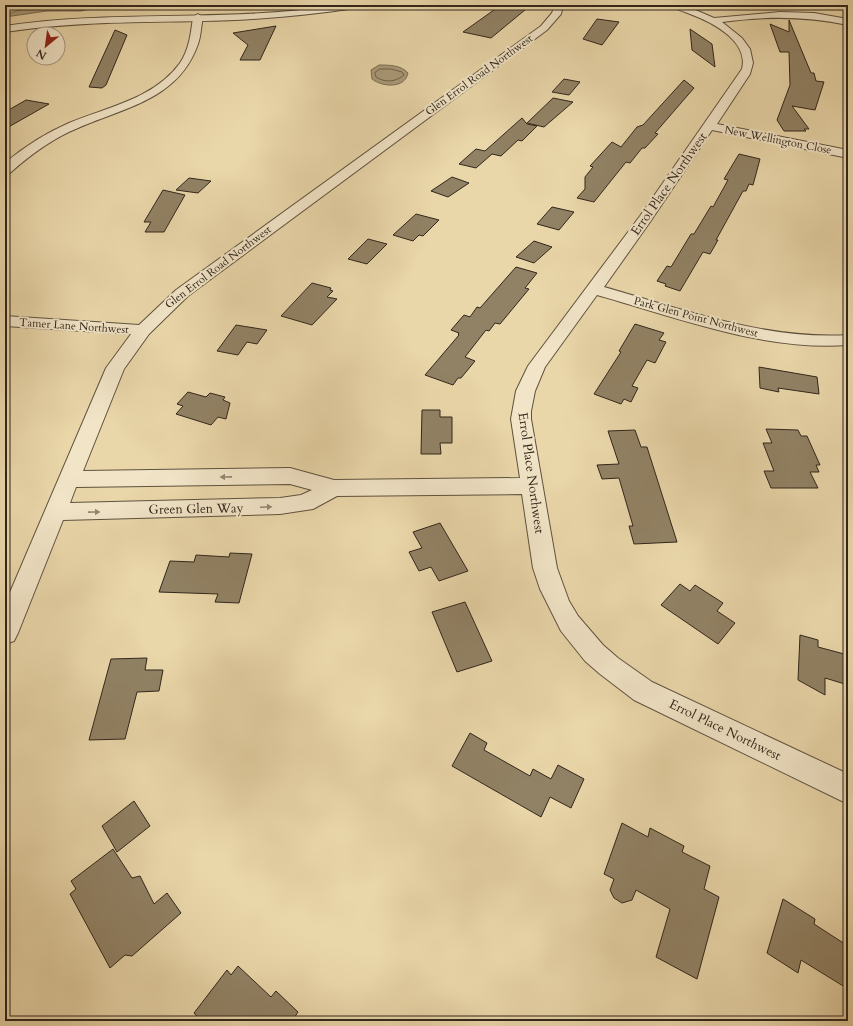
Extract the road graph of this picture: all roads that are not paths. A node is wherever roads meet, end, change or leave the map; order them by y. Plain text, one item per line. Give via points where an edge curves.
1 (356, 5) edge
2 (559, 5) edge
3 (675, 5) edge
4 (198, 17) junction
5 (712, 21) junction
6 (848, 22) edge
7 (5, 30) edge
8 (709, 126) junction
9 (848, 154) edge
10 (5, 170) edge
11 (594, 289) junction
12 (5, 321) edge
13 (143, 330) junction
14 (845, 345) edge
15 (69, 479) junction
16 (532, 486) junction
17 (334, 488) junction
18 (55, 512) junction
19 (5, 633) edge
20 (848, 789) edge

1 - 4 street via 290,14
2 - 13 street, Glen Errol Road Northwest via 556,14 544,28 182,293
3 - 5 street, Errol Place Northwest
4 - 7 street via 44,24
4 - 10 street via 192,52 165,85 140,101 56,134 25,153
5 - 6 street via 753,15 785,14
5 - 8 street, Errol Place Northwest via 738,39 749,60 745,74
8 - 9 street, New Wellington Close
8 - 11 street, Errol Place Northwest
11 - 14 street, Park Glen Point Northwest via 744,332
11 - 16 street, Errol Place Northwest via 537,366 526,387 521,419
12 - 13 street, Tamer Lane Northwest
13 - 15 street, Glen Errol Road Northwest via 115,368
17 -> 15 street, Green Glen Way via 290,476
15 - 18 street, Glen Errol Road Northwest
16 - 17 street, Green Glen Way
16 - 20 street, Errol Place Northwest via 550,587 564,616 590,650 615,672 643,691
18 -> 17 street, Green Glen Way via 280,506 305,503
18 - 19 street, Glen Errol Road Northwest

